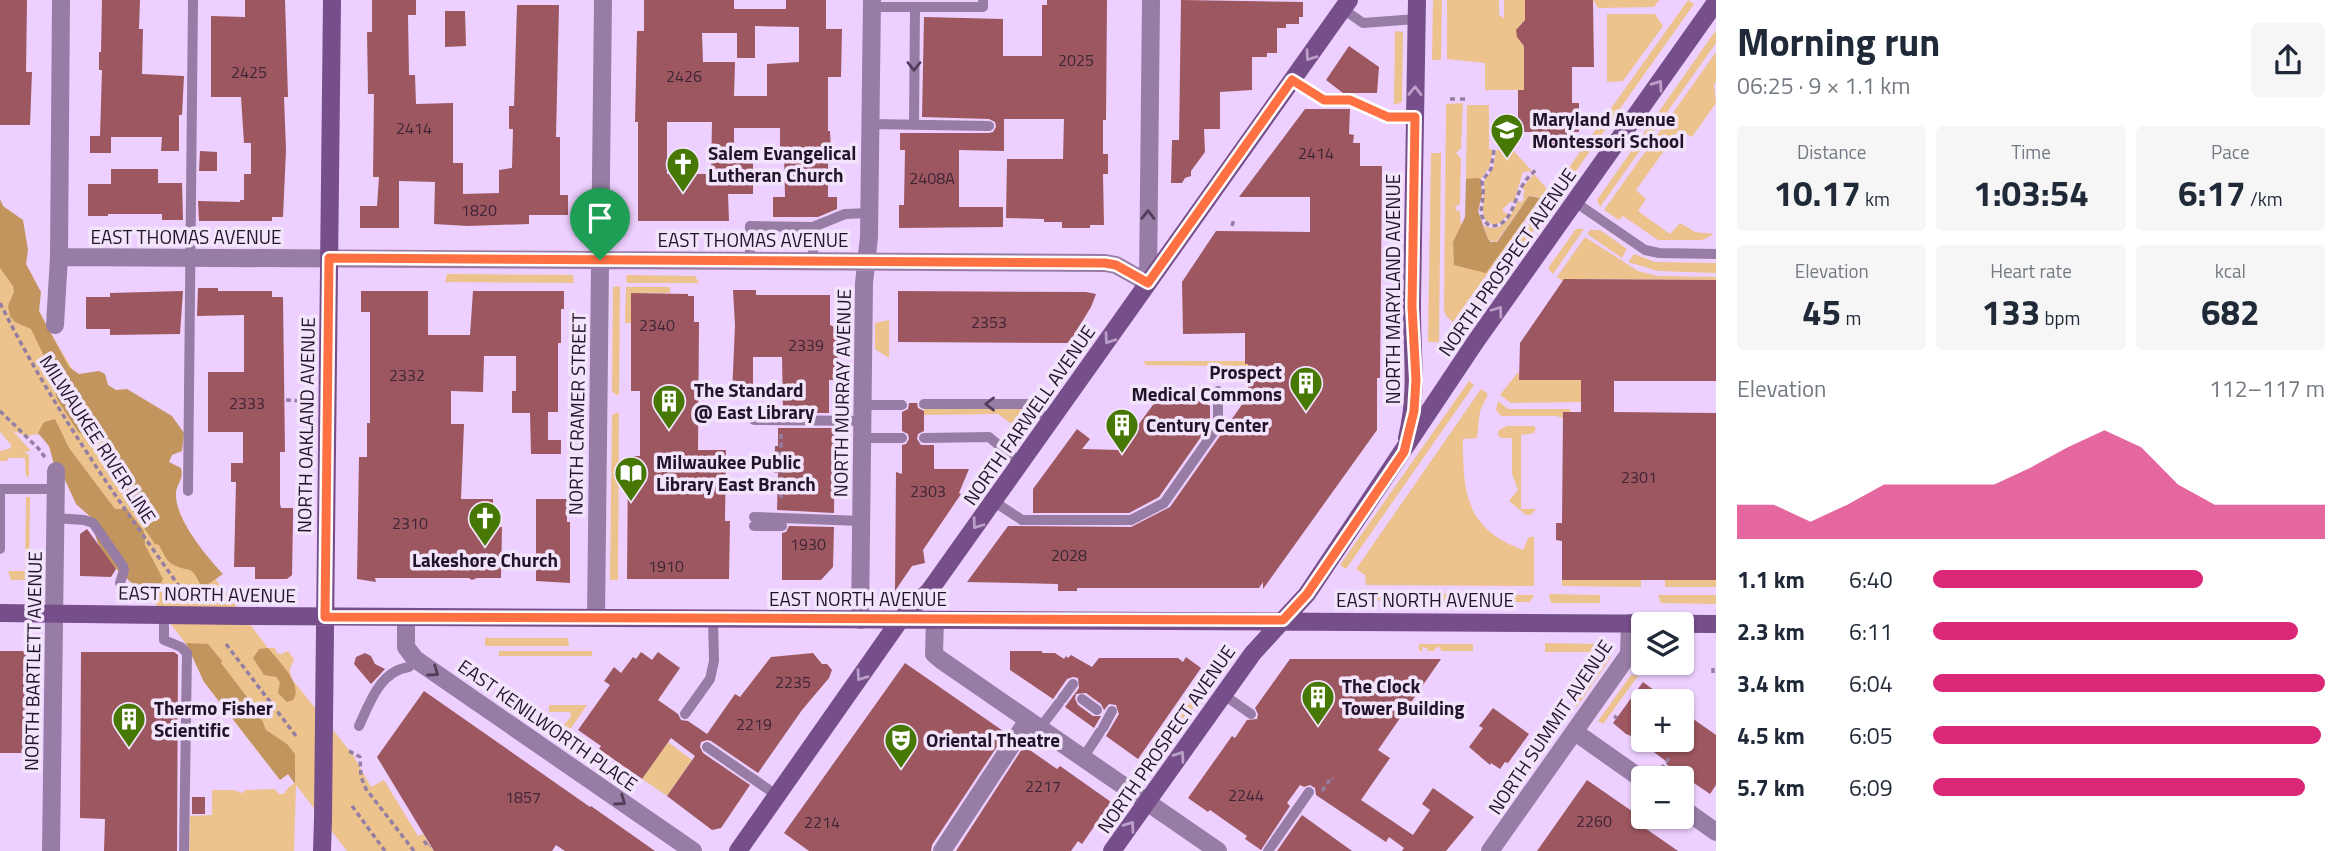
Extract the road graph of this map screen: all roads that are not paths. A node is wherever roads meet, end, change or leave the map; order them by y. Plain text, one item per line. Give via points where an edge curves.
1 (61, 0) edge
2 (193, 0) edge
3 (332, 0) edge
4 (603, 0) edge
5 (983, 0) edge
6 (1151, 0) edge
7 (1417, 0) edge
8 (1716, 2) edge
9 (872, 4) edge
10 (932, 4) edge
11 (1346, 4) edge
12 (915, 7) junction
13 (1416, 19) junction
14 (1292, 80) junction
15 (1415, 117) junction
16 (871, 124) junction
17 (914, 125) junction
18 (989, 126) dead end
19 (1575, 202) junction
20 (869, 214) junction
21 (813, 227) junction
22 (1716, 254) edge
23 (59, 257) junction
24 (190, 258) junction
25 (329, 258) junction
26 (600, 260) junction
27 (750, 261) junction
28 (813, 261) junction
29 (866, 262) junction
30 (1148, 283) junction
31 (55, 325) dead end
32 (1219, 391) dead end
33 (923, 404) dead end
34 (902, 405) dead end
35 (754, 420) dead end
36 (863, 421) junction
37 (1051, 421) junction
38 (902, 438) dead end
39 (923, 438) dead end
40 (1404, 452) junction
41 (1020, 464) junction
42 (55, 480) joint
43 (0, 489) edge
44 (188, 491) dead end
45 (993, 501) junction
46 (55, 518) junction
47 (819, 521) junction
48 (861, 521) junction
49 (782, 526) dead end
50 (805, 526) dead end
51 (0, 549) edge
52 (120, 583) dead end
53 (0, 613) edge
54 (55, 614) junction
55 (164, 615) junction
56 (325, 617) junction
57 (406, 617) junction
58 (596, 618) junction
59 (713, 619) junction
60 (860, 620) junction
61 (900, 620) junction
62 (935, 620) junction
63 (1283, 620) junction
64 (1630, 623) junction
65 (1716, 624) edge
66 (410, 667) dead end
67 (1073, 684) dead end
68 (1224, 695) junction
69 (1062, 698) junction
70 (1112, 711) dead end
71 (685, 714) dead end
72 (1251, 714) dead end
73 (1034, 724) junction
74 (359, 726) dead end
75 (1103, 729) junction
76 (1575, 732) junction
77 (707, 747) dead end
78 (1083, 758) junction
79 (1631, 772) edge
80 (1309, 792) dead end
81 (778, 796) junction
82 (1147, 802) junction
83 (1694, 816) edge
84 (1716, 832) edge
85 (51, 851) edge
86 (184, 851) edge
87 (322, 851) edge
88 (694, 851) edge
89 (738, 851) edge
90 (942, 851) edge
91 (1112, 851) edge
92 (1218, 851) edge
93 (1268, 851) edge
94 (1490, 851) edge

1 - 23 street
2 - 24 lane
3 - 25 main road, NORTH OAKLAND AVENUE
4 - 26 street, NORTH CRAMER STREET
5 - 10 lane via 983,7
30 -> 6 street
7 - 13 main road, NORTH MARYLAND AVENUE
19 -> 8 main road, NORTH PROSPECT AVENUE
9 - 12 lane
9 - 16 street, NORTH MURRAY AVENUE
10 - 12 lane
11 - 13 lane via 1363,23
11 -> 14 main road, NORTH FARWELL AVENUE
12 -> 17 lane
15 -> 13 main road, NORTH MARYLAND AVENUE
14 - 15 lane via 1324,100 1350,100 1388,117
14 - 30 main road, NORTH FARWELL AVENUE
15 - 40 main road, NORTH MARYLAND AVENUE via 1412,307 1416,380
16 - 17 lane
16 - 20 street, NORTH MURRAY AVENUE
17 - 18 lane
19 - 22 lane via 1645,250
40 -> 19 main road, NORTH PROSPECT AVENUE
20 - 21 lane via 845,214
20 - 29 street, NORTH MURRAY AVENUE
21 - 27 lane via 750,226
21 - 28 lane
23 - 24 street, EAST THOMAS AVENUE
23 - 31 street
24 - 25 street, EAST THOMAS AVENUE
24 - 44 lane
25 - 26 street, EAST THOMAS AVENUE
25 - 56 main road, NORTH OAKLAND AVENUE
26 - 27 street, EAST THOMAS AVENUE
26 - 58 street, NORTH CRAMER STREET
27 - 28 street, EAST THOMAS AVENUE
28 - 29 street, EAST THOMAS AVENUE
29 - 30 street, EAST THOMAS AVENUE via 1105,263
29 - 36 street, NORTH MURRAY AVENUE
30 -> 37 main road, NORTH FARWELL AVENUE
32 - 45 lane via 1219,426 1164,503 1131,520 1021,520
37 -> 33 lane via 1027,404
34 - 36 lane
35 - 36 lane
36 - 38 lane
36 - 48 street, NORTH MURRAY AVENUE
37 - 41 main road, NORTH FARWELL AVENUE
39 - 41 lane via 989,437
40 - 63 main road, NORTH PROSPECT AVENUE via 1307,594
41 - 45 main road, NORTH FARWELL AVENUE
42 - 43 lane
42 - 46 street, NORTH BARTLETT AVENUE
43 - 51 lane
45 -> 61 main road, NORTH FARWELL AVENUE via 930,590
46 - 52 lane via 93,523 123,566
46 - 54 street, NORTH BARTLETT AVENUE
47 - 48 lane
47 - 49 lane via 805,517 754,521
47 - 50 lane
48 - 60 street, NORTH MURRAY AVENUE
53 - 54 main road, EAST NORTH AVENUE
54 - 55 main road, EAST NORTH AVENUE
54 - 85 street, NORTH BARTLETT AVENUE
55 - 56 main road, EAST NORTH AVENUE, bridge
55 - 86 lane via 164,640 187,653
56 - 57 main road, EAST NORTH AVENUE
56 - 87 main road, NORTH OAKLAND AVENUE, bridge
57 - 58 main road, EAST NORTH AVENUE
57 -> 88 street, EAST KENILWORTH PLACE via 406,648 415,659
58 - 59 main road, EAST NORTH AVENUE
59 - 60 main road, EAST NORTH AVENUE
59 - 71 lane via 710,679
60 - 61 main road, EAST NORTH AVENUE
61 - 62 main road, EAST NORTH AVENUE
61 -> 81 main road, NORTH FARWELL AVENUE
62 - 63 main road, EAST NORTH AVENUE
62 - 73 street via 934,654
63 - 64 main road, EAST NORTH AVENUE
63 - 68 main road, NORTH PROSPECT AVENUE
64 - 65 main road, EAST NORTH AVENUE
64 - 76 street, NORTH SUMMIT AVENUE via 1629,654
66 - 74 lane via 390,673
67 - 69 lane
68 - 72 lane
82 -> 68 main road, NORTH PROSPECT AVENUE
69 - 73 lane
69 - 75 lane via 1073,692 1098,710 1105,718
70 - 75 lane
73 - 78 street
73 - 90 street
75 - 78 lane
76 - 79 street
76 - 94 street, NORTH SUMMIT AVENUE
77 - 81 lane
78 - 82 street
80 - 93 lane
81 - 89 main road, NORTH FARWELL AVENUE
91 -> 82 main road, NORTH PROSPECT AVENUE
82 - 92 street
83 - 84 street

